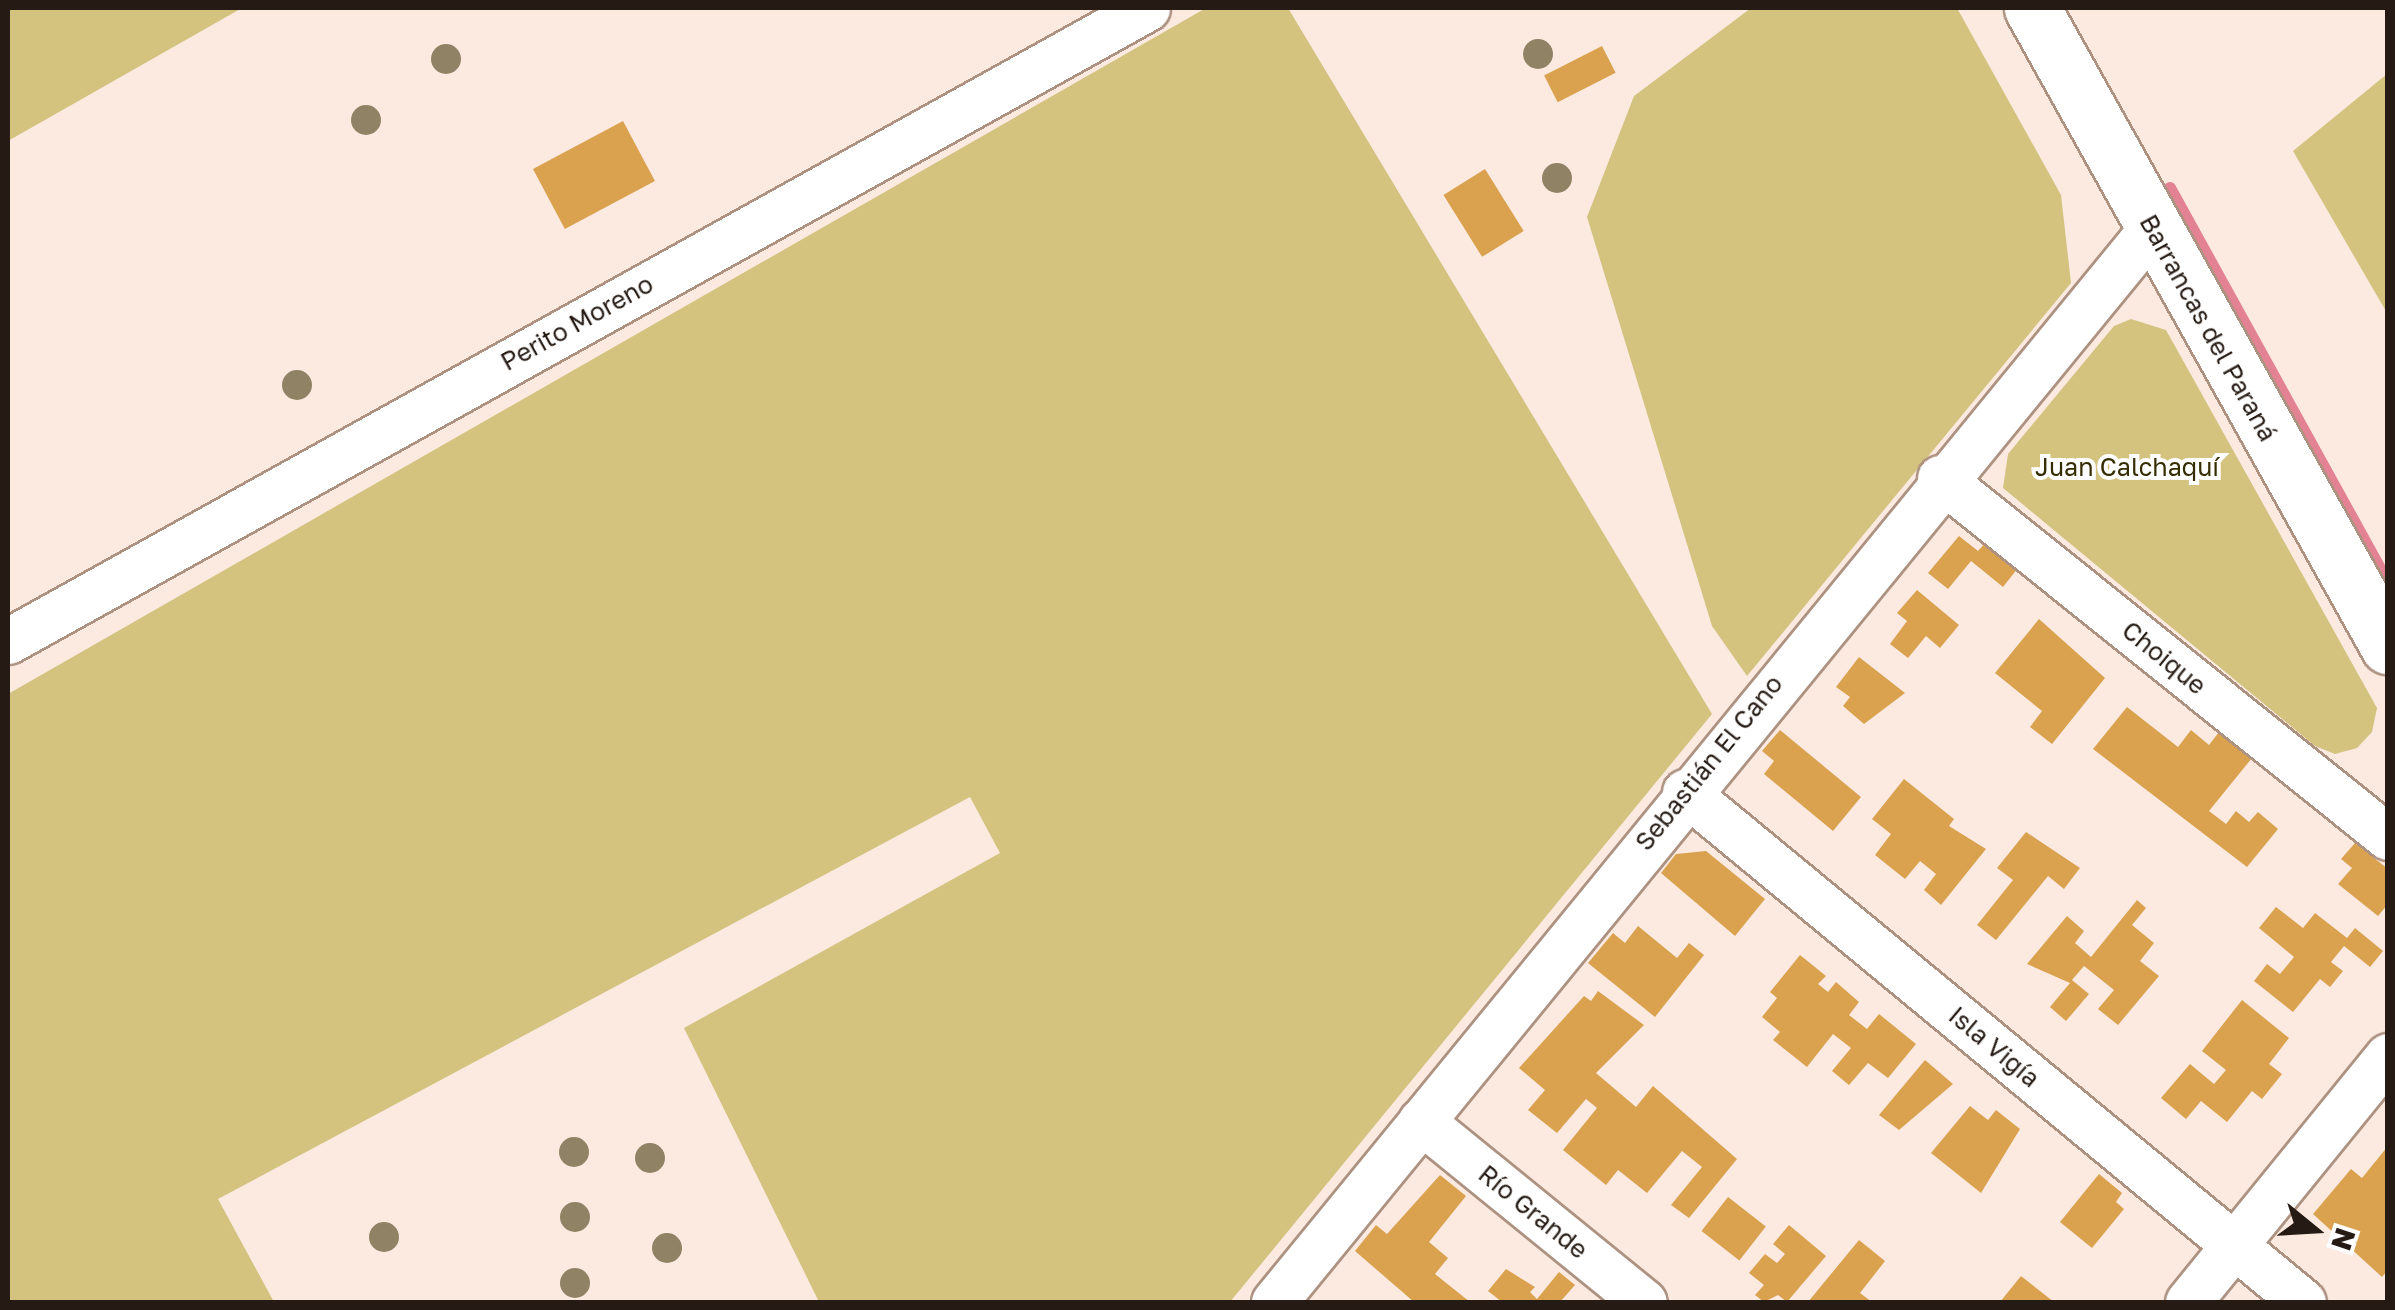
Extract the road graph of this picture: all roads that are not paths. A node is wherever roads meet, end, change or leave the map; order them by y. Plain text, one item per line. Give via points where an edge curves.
1 (1147, 8) edge
2 (2032, 8) edge
3 (2152, 228) junction
4 (1940, 478) junction
5 (8, 641) edge
6 (2388, 646) edge
7 (1685, 792) junction
8 (2388, 837) edge
9 (2388, 1056) edge
10 (1421, 1121) junction
11 (2233, 1246) junction
12 (1274, 1302) edge
13 (1644, 1302) edge
14 (2188, 1302) edge
15 (2303, 1302) edge

1 - 5 street, Perito Moreno
2 - 3 street, Barrancas del Paraná
3 - 4 street, Sebastián El Cano
3 - 6 street, Barrancas del Paraná
4 - 7 street, Sebastián El Cano
4 - 8 street, Choique
7 - 10 street, Sebastián El Cano
7 - 11 street, Isla Vigía
9 - 11 street
10 - 12 street, Sebastián El Cano
10 - 13 street, Río Grande
11 - 14 street
11 - 15 street, Isla Vigía

